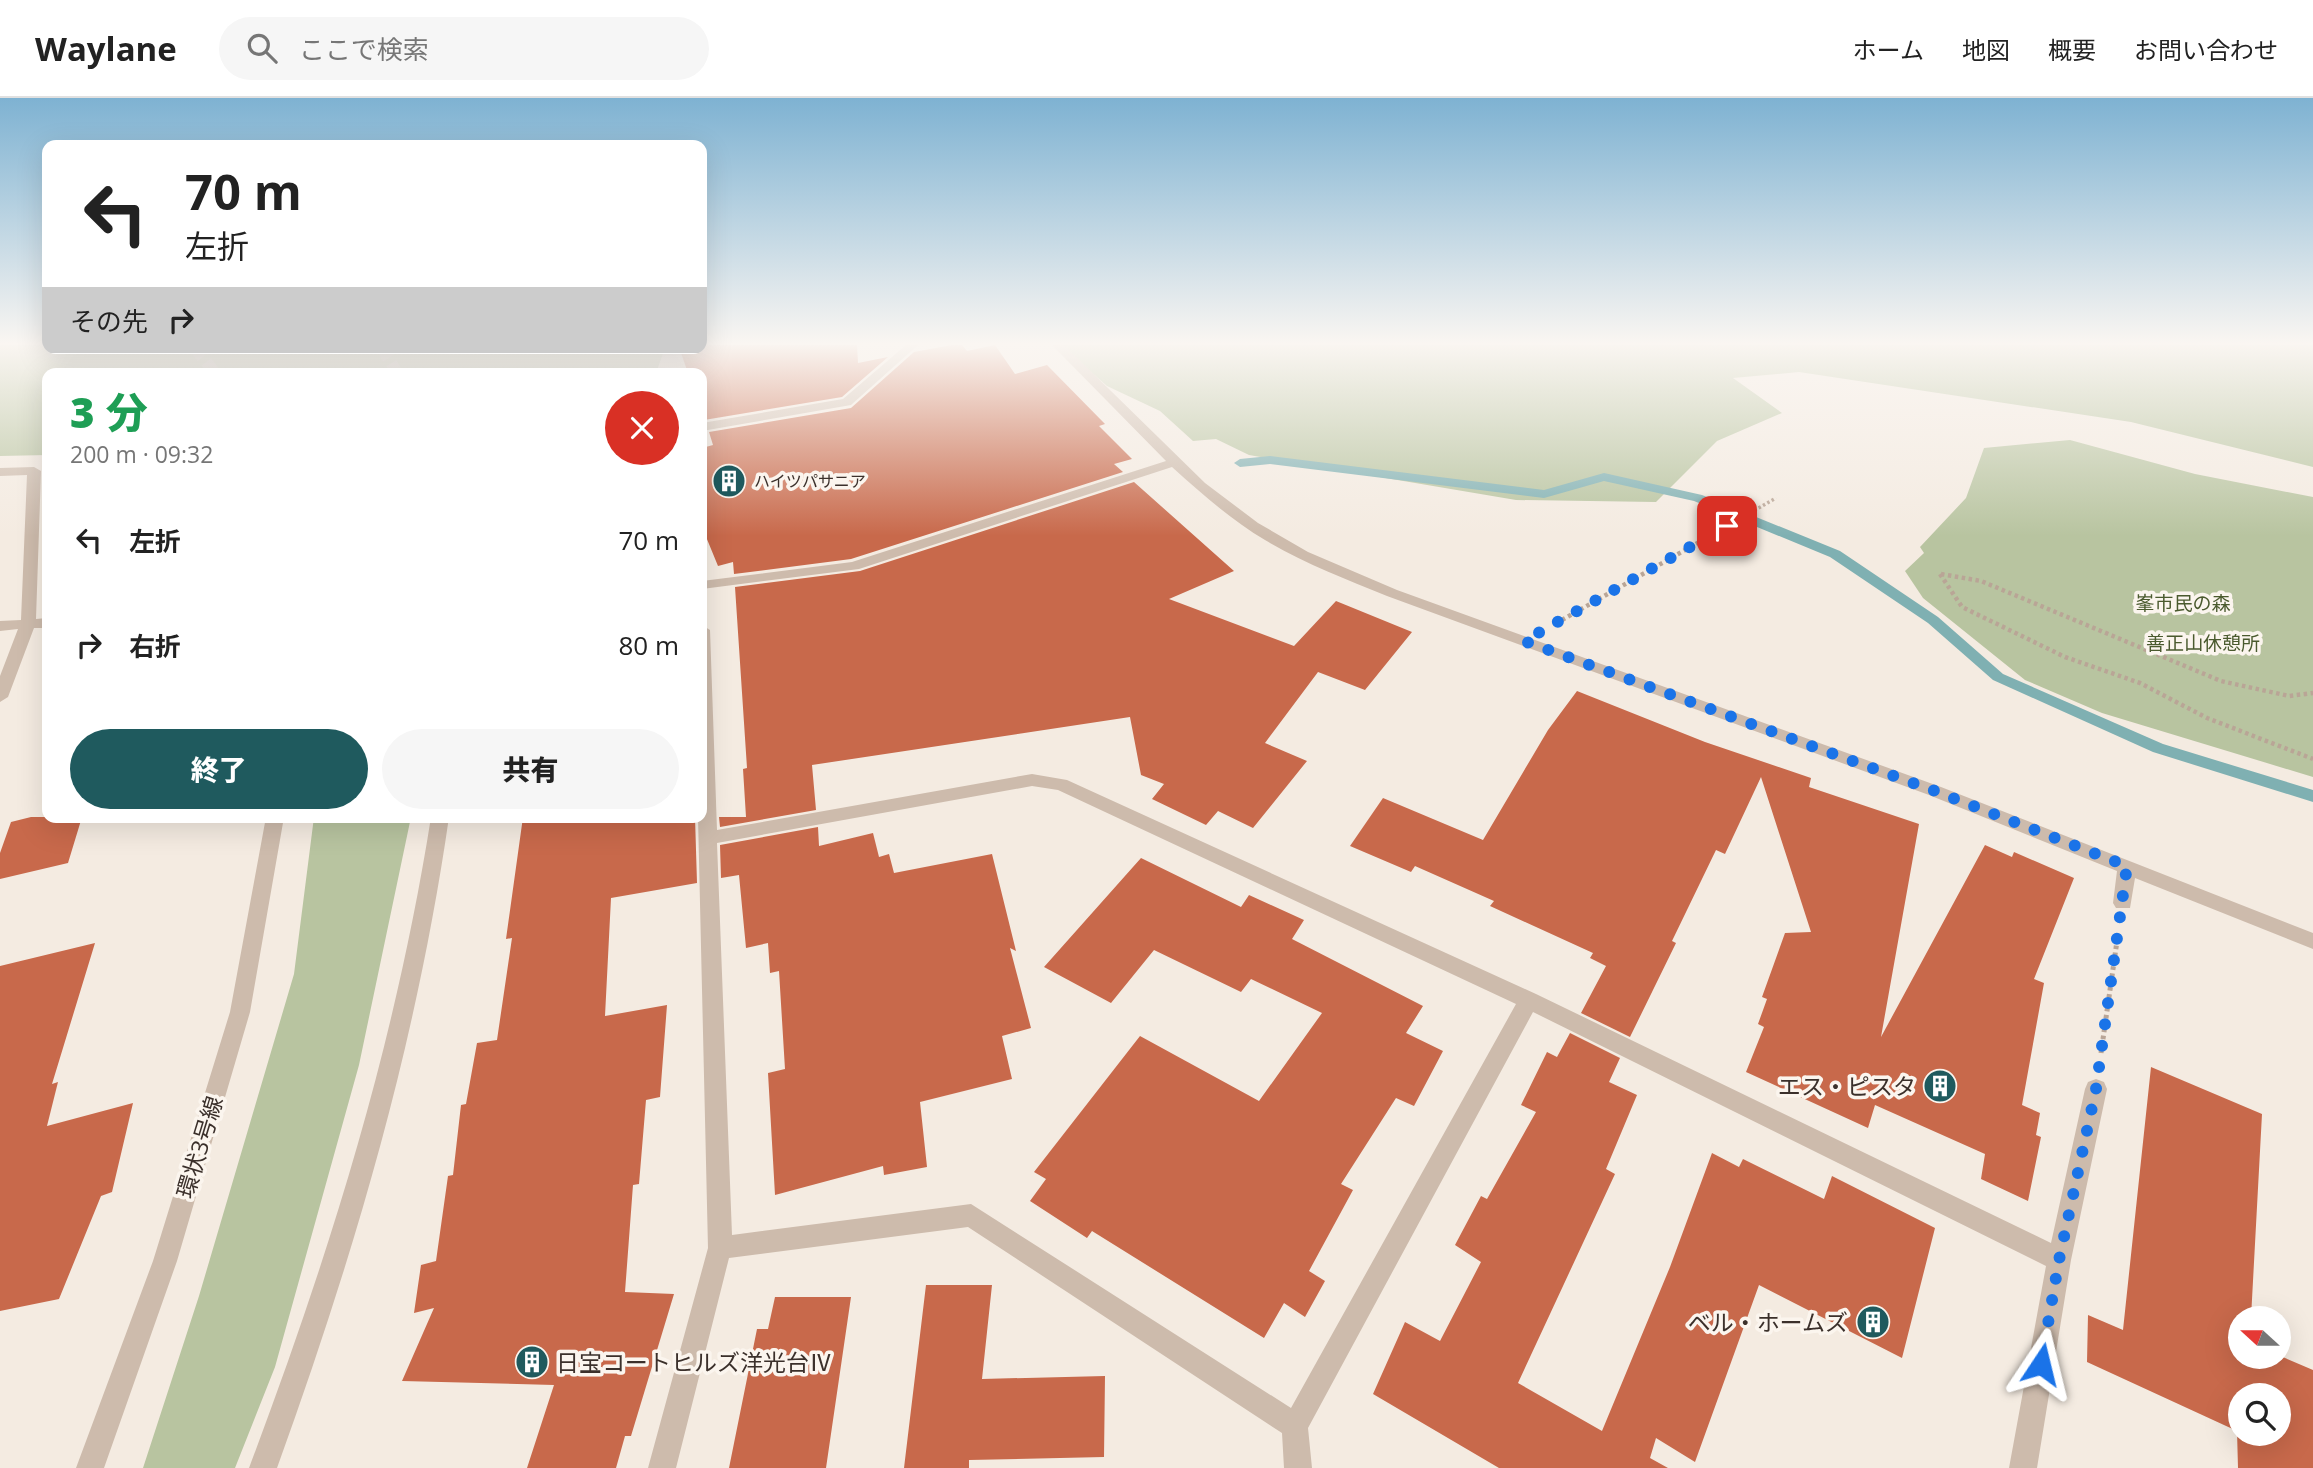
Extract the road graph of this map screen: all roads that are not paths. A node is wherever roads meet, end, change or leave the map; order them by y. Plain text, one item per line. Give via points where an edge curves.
1 (803, 409) edge
2 (1122, 409) edge
3 (707, 426) edge
4 (1175, 462) junction
5 (0, 472) edge
6 (707, 584) edge
7 (42, 623) edge
8 (28, 624) junction
9 (0, 626) edge
10 (0, 697) edge
11 (707, 803) edge
12 (274, 823) edge
13 (439, 823) edge
14 (708, 838) junction
15 (2127, 866) junction
16 (2123, 903) road end
17 (2313, 941) edge
18 (1530, 1000) junction
19 (2096, 1089) road end
20 (720, 1248) junction
21 (2059, 1260) junction
22 (1295, 1426) junction
23 (90, 1468) edge
24 (263, 1468) edge
25 (662, 1468) edge
26 (1298, 1468) edge
27 (2023, 1468) edge

1 - 3 street
2 - 4 street
4 - 6 street via 854,566
4 - 15 street via 1253,527 1392,593
5 - 8 street via 34,471
7 - 8 street
8 - 9 street
8 - 10 street
11 - 14 street
12 - 23 street, 環状3号線 via 240,1012 165,1261
13 - 24 street via 430,891 384,1099 301,1368
14 - 18 street via 1032,780 1061,784
14 - 20 street
15 - 16 street
15 - 17 street
18 - 21 street
18 - 22 street
19 - 21 street
20 - 22 street via 971,1215
20 - 25 street
21 - 27 street
22 - 26 street

